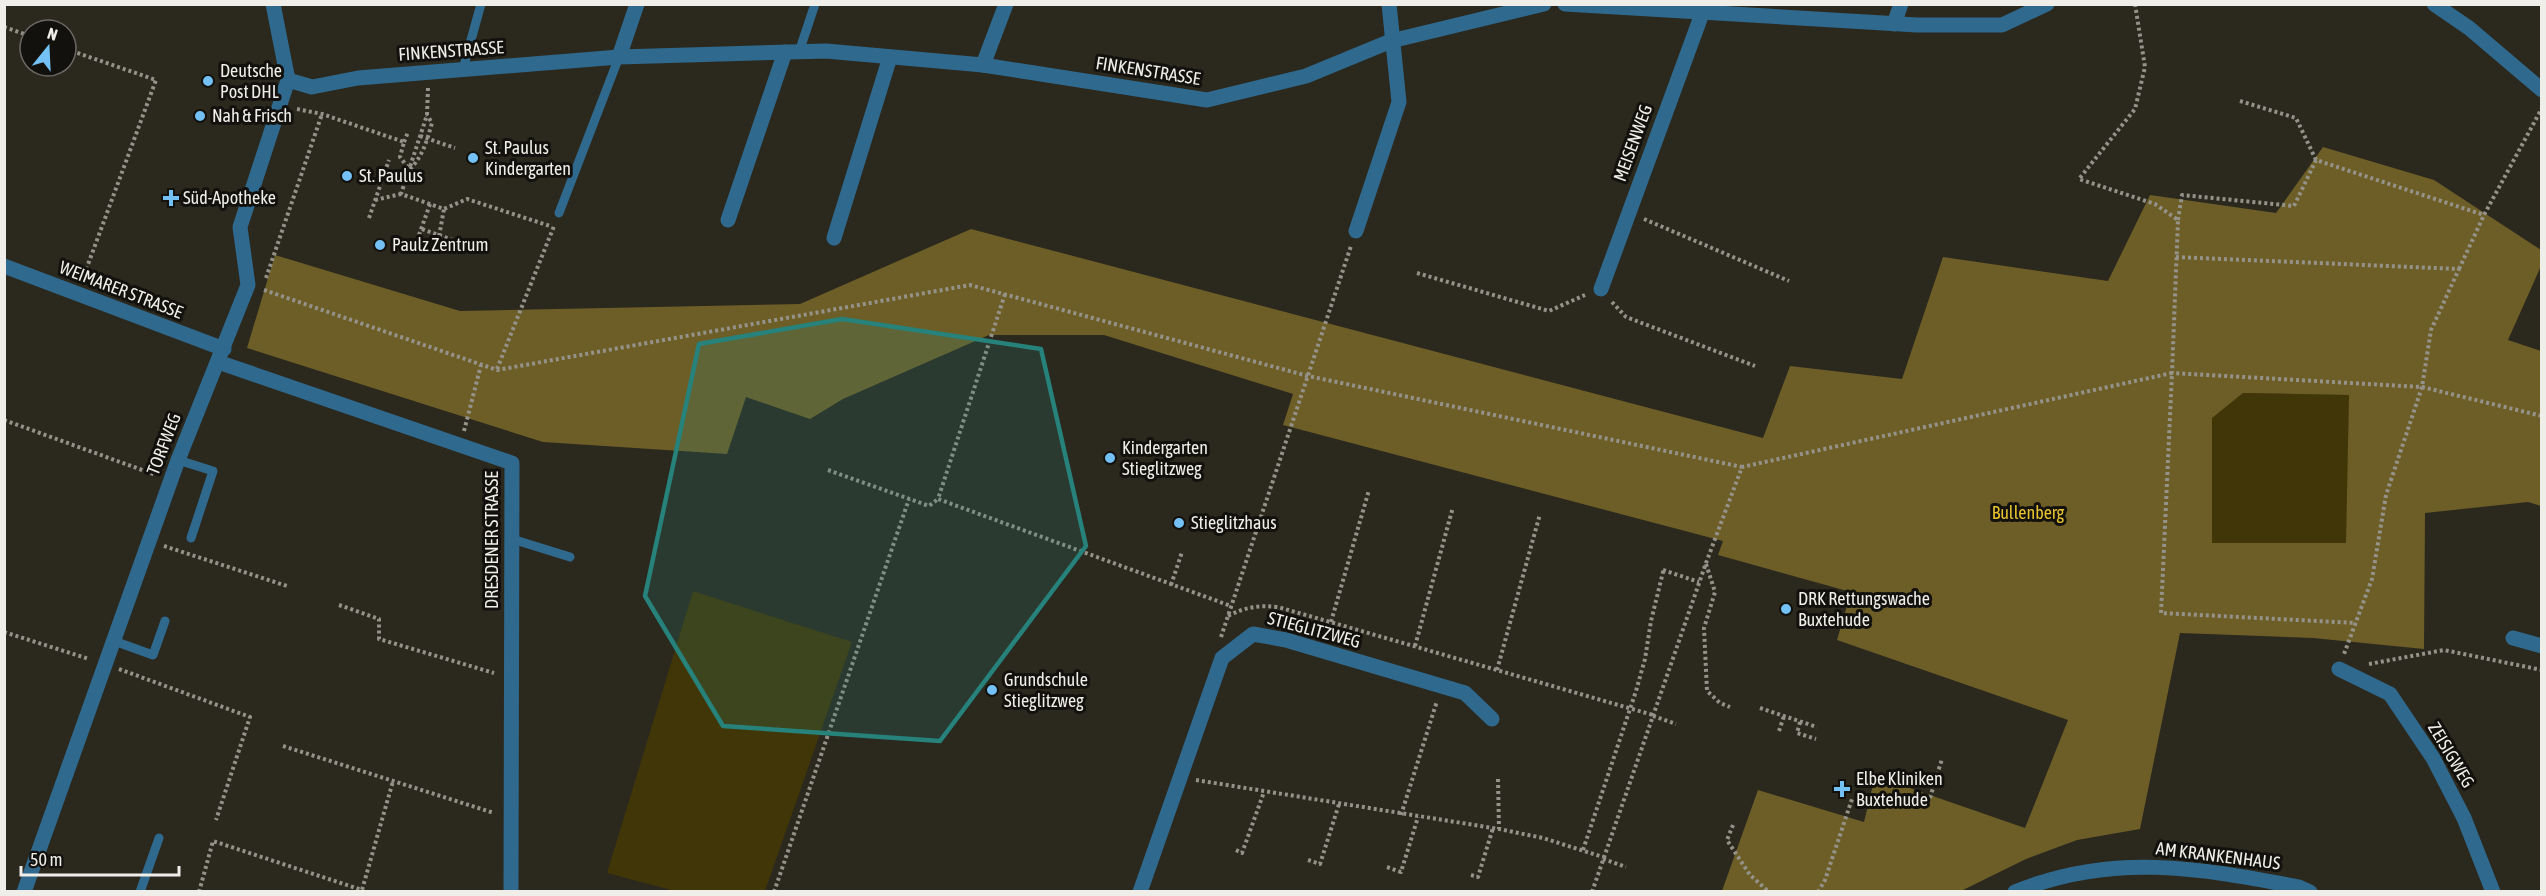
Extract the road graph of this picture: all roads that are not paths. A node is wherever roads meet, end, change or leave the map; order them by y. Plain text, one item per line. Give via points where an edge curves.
1 (273, 4) edge
2 (481, 4) edge
3 (637, 4) edge
4 (815, 4) edge
5 (1006, 4) edge
6 (1389, 4) edge
7 (1544, 4) edge
8 (1565, 4) edge
9 (1901, 4) edge
10 (2047, 4) edge
11 (2434, 4) edge
12 (1741, 9) edge
13 (1702, 11) junction
14 (1894, 24) junction
15 (1391, 41) junction
16 (792, 52) junction
17 (619, 57) junction
18 (890, 57) junction
19 (983, 65) junction
20 (464, 69) junction
21 (288, 80) junction
22 (2541, 90) edge
23 (559, 213) road end
24 (728, 220) dead end
25 (1356, 231) road end
26 (834, 238) dead end
27 (4, 266) edge
28 (1601, 289) road end
29 (221, 356) junction
30 (178, 460) junction
31 (191, 538) dead end
32 (512, 539) junction
33 (570, 557) dead end
34 (165, 621) dead end
35 (2513, 638) dead end
36 (114, 641) junction
37 (2541, 646) edge
38 (2339, 669) road end
39 (1492, 719) dead end
40 (159, 838) dead end
41 (24, 891) edge
42 (140, 891) edge
43 (511, 891) edge
44 (1140, 891) edge
45 (2015, 891) edge
46 (2310, 891) edge
47 (2493, 891) edge

1 - 21 street, TORFWEG
2 - 20 lane
3 - 17 street
4 - 16 lane
5 - 19 street
6 - 15 street
7 - 15 street, FINKENSTRASSE
8 - 13 street
9 - 14 street
10 - 14 street via 2002,25
11 - 22 street via 2469,28
12 - 13 street
12 - 14 street
13 - 28 street, MEISENWEG
15 - 19 street, FINKENSTRASSE via 1306,76 1207,99
15 - 25 street via 1399,102
16 - 17 street, FINKENSTRASSE
16 - 18 street, FINKENSTRASSE
16 - 24 street
17 - 20 street, FINKENSTRASSE
17 - 23 lane
18 - 19 street, FINKENSTRASSE
18 - 26 street
20 - 21 street, FINKENSTRASSE via 358,78 312,87
21 - 29 street, TORFWEG via 240,227 255,287
27 - 29 street, WEIMARER STRASSE via 77,292
29 - 30 street, TORFWEG
29 - 32 street, DRESDENER STRASSE via 512,463
30 - 31 lane via 213,471
30 - 36 street, TORFWEG
32 - 33 lane
32 - 43 street, DRESDENER STRASSE
34 - 36 lane via 153,655
35 - 37 street
36 - 41 street, TORFWEG
38 - 47 street, ZEISIGWEG via 2390,694 2433,758 2464,818
39 - 44 street, STIEGLITZWEG via 1465,693 1286,640 1253,634 1222,658
40 - 42 lane
45 - 46 street, AM KRANKENHAUS via 2081,871 2153,866 2227,873

